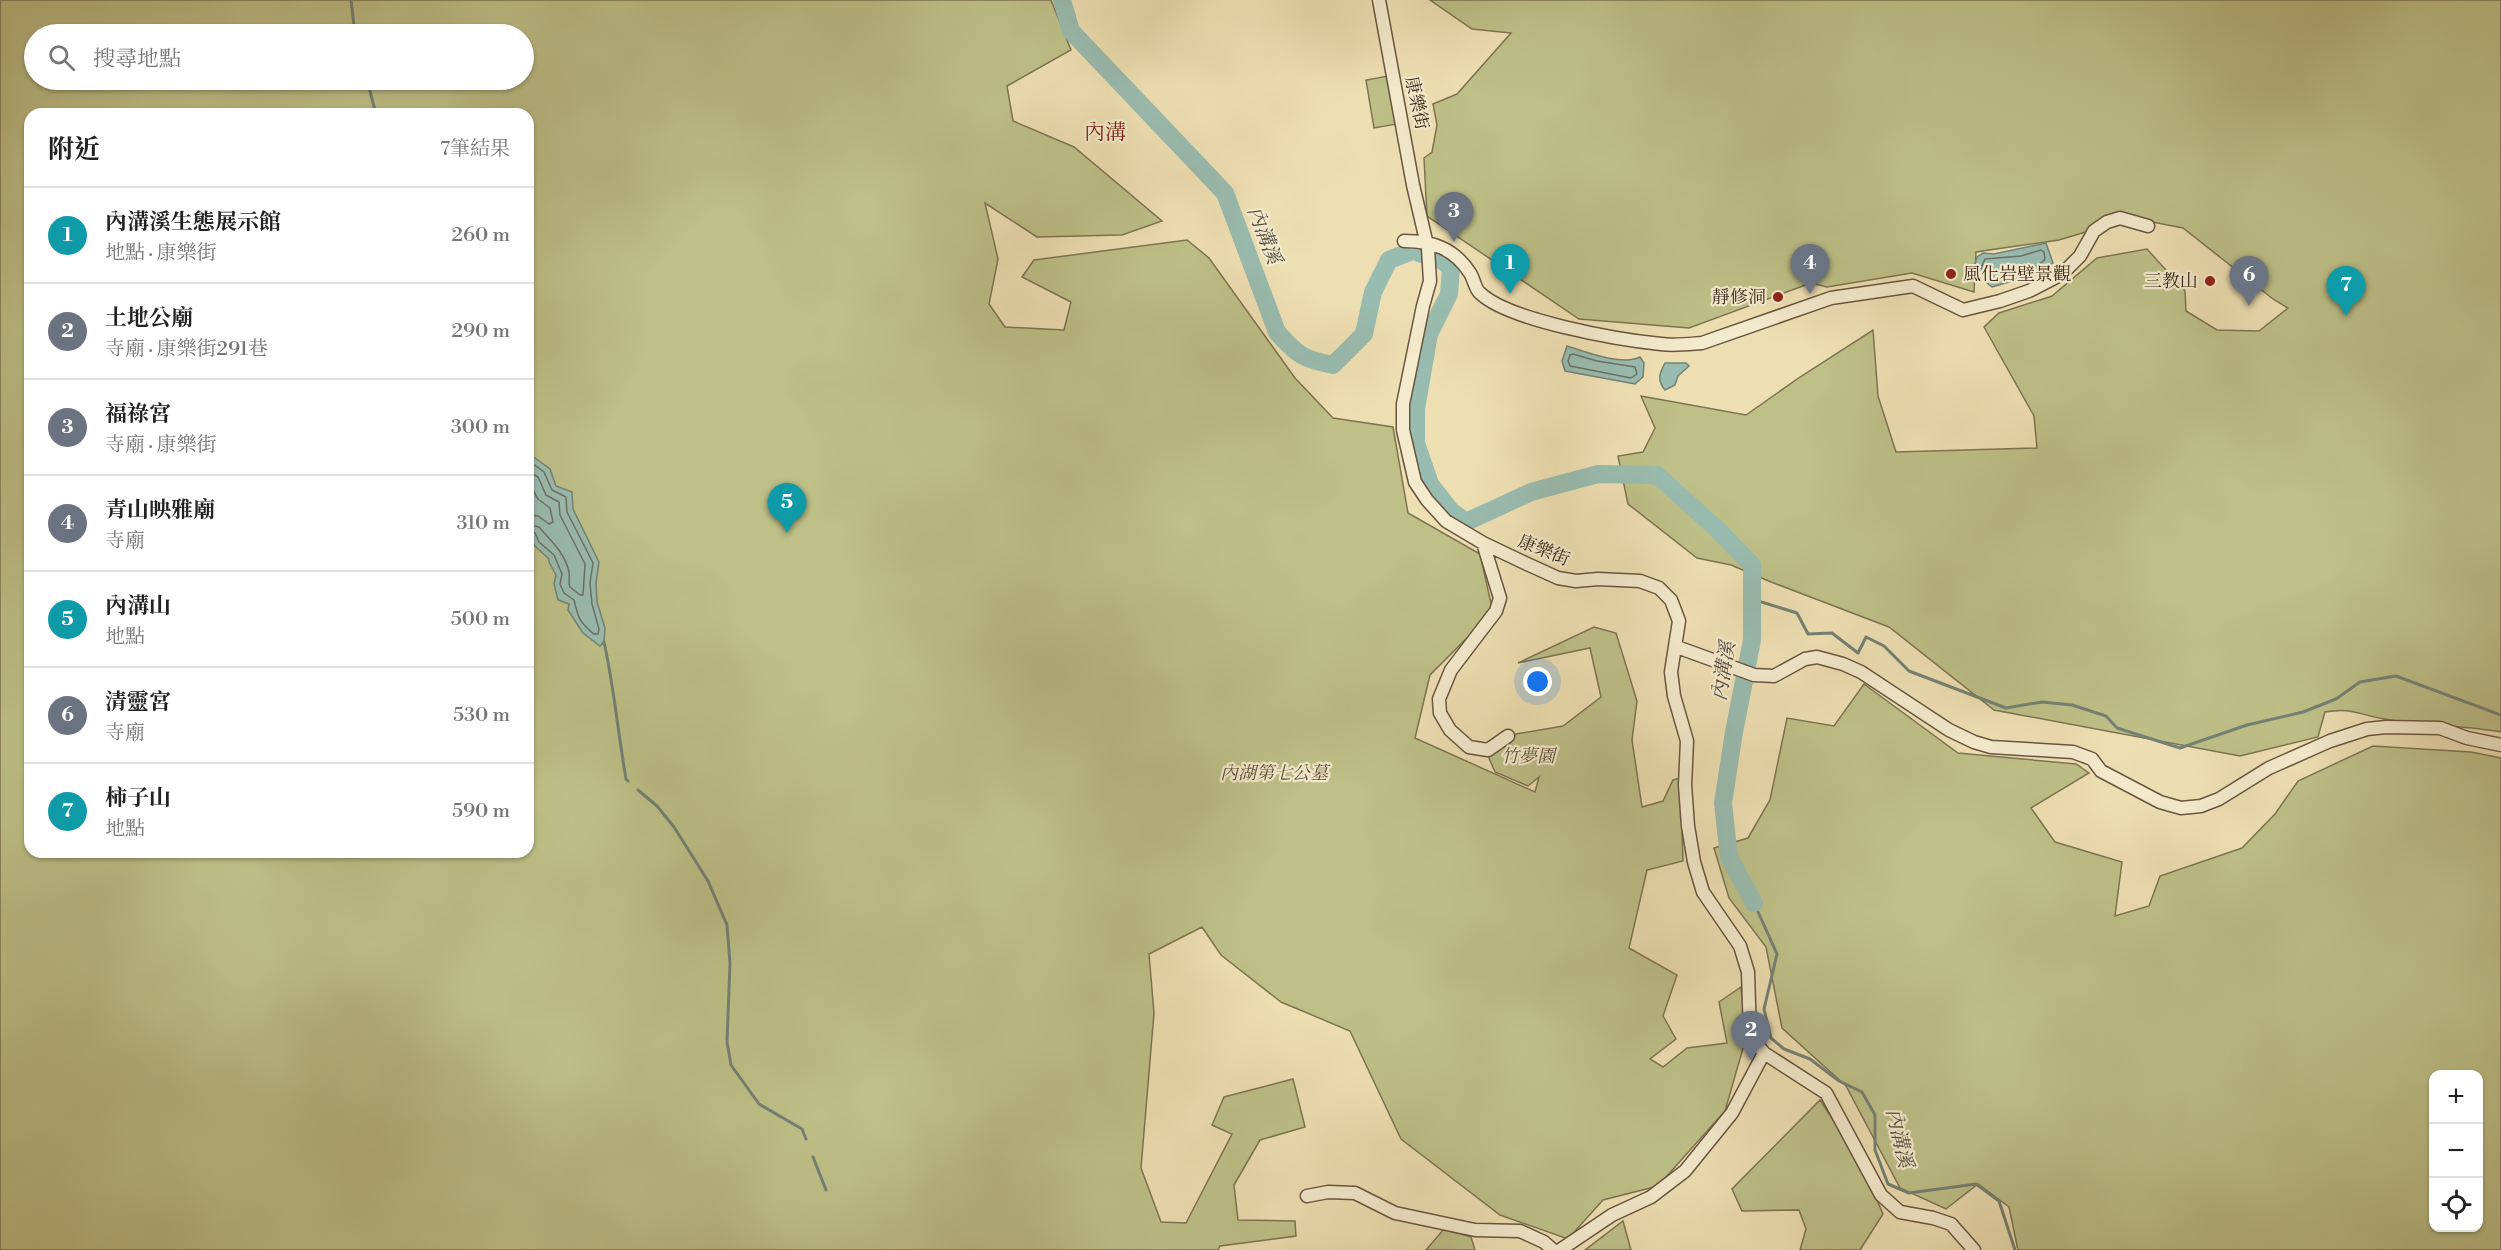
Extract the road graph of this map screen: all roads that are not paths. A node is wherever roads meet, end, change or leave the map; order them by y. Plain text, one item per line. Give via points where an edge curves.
1 (1379, 0) edge
2 (2148, 226) dead end
3 (1404, 241) dead end
4 (1427, 245) junction
5 (1483, 543) junction
6 (1677, 647) junction
7 (1508, 736) dead end
8 (2501, 745) edge
9 (1764, 1053) junction
10 (1307, 1196) dead end
11 (1553, 1250) edge
12 (1560, 1250) edge
13 (1974, 1250) edge

1 - 4 street, 康樂街
2 - 4 street via 2120,218 2107,222 2094,231 2080,256 2062,274 2029,291 1979,306 1963,310 1913,286 1831,298 1687,345 1662,345 1562,327 1507,309 1479,293 1456,255
3 - 4 street
4 - 5 street, 康樂街 via 1430,281 1403,404 1407,451 1415,482 1426,500 1446,521
5 - 6 street, 康樂街 via 1558,578 1640,581 1659,588 1671,600 1679,621
5 - 7 street via 1500,598 1496,610 1451,670 1439,699 1440,713 1450,730 1469,747 1488,750
6 - 8 street via 1754,675 1774,676 1805,659 1817,657 1843,664 1974,742 1991,747 2073,752 2092,759 2101,771 2160,802 2181,808 2219,799 2269,768 2367,729 2440,728
6 - 9 street, 康樂街 via 1671,672 1687,741 1685,785 1694,862 1703,892 1740,946 1748,972 1750,1035
9 - 12 street via 1732,1113 1685,1171 1651,1197 1612,1215
9 - 13 street via 1826,1093 1881,1195 1899,1212 1950,1224
10 - 11 street via 1328,1192 1355,1194 1395,1213 1475,1230 1520,1231

